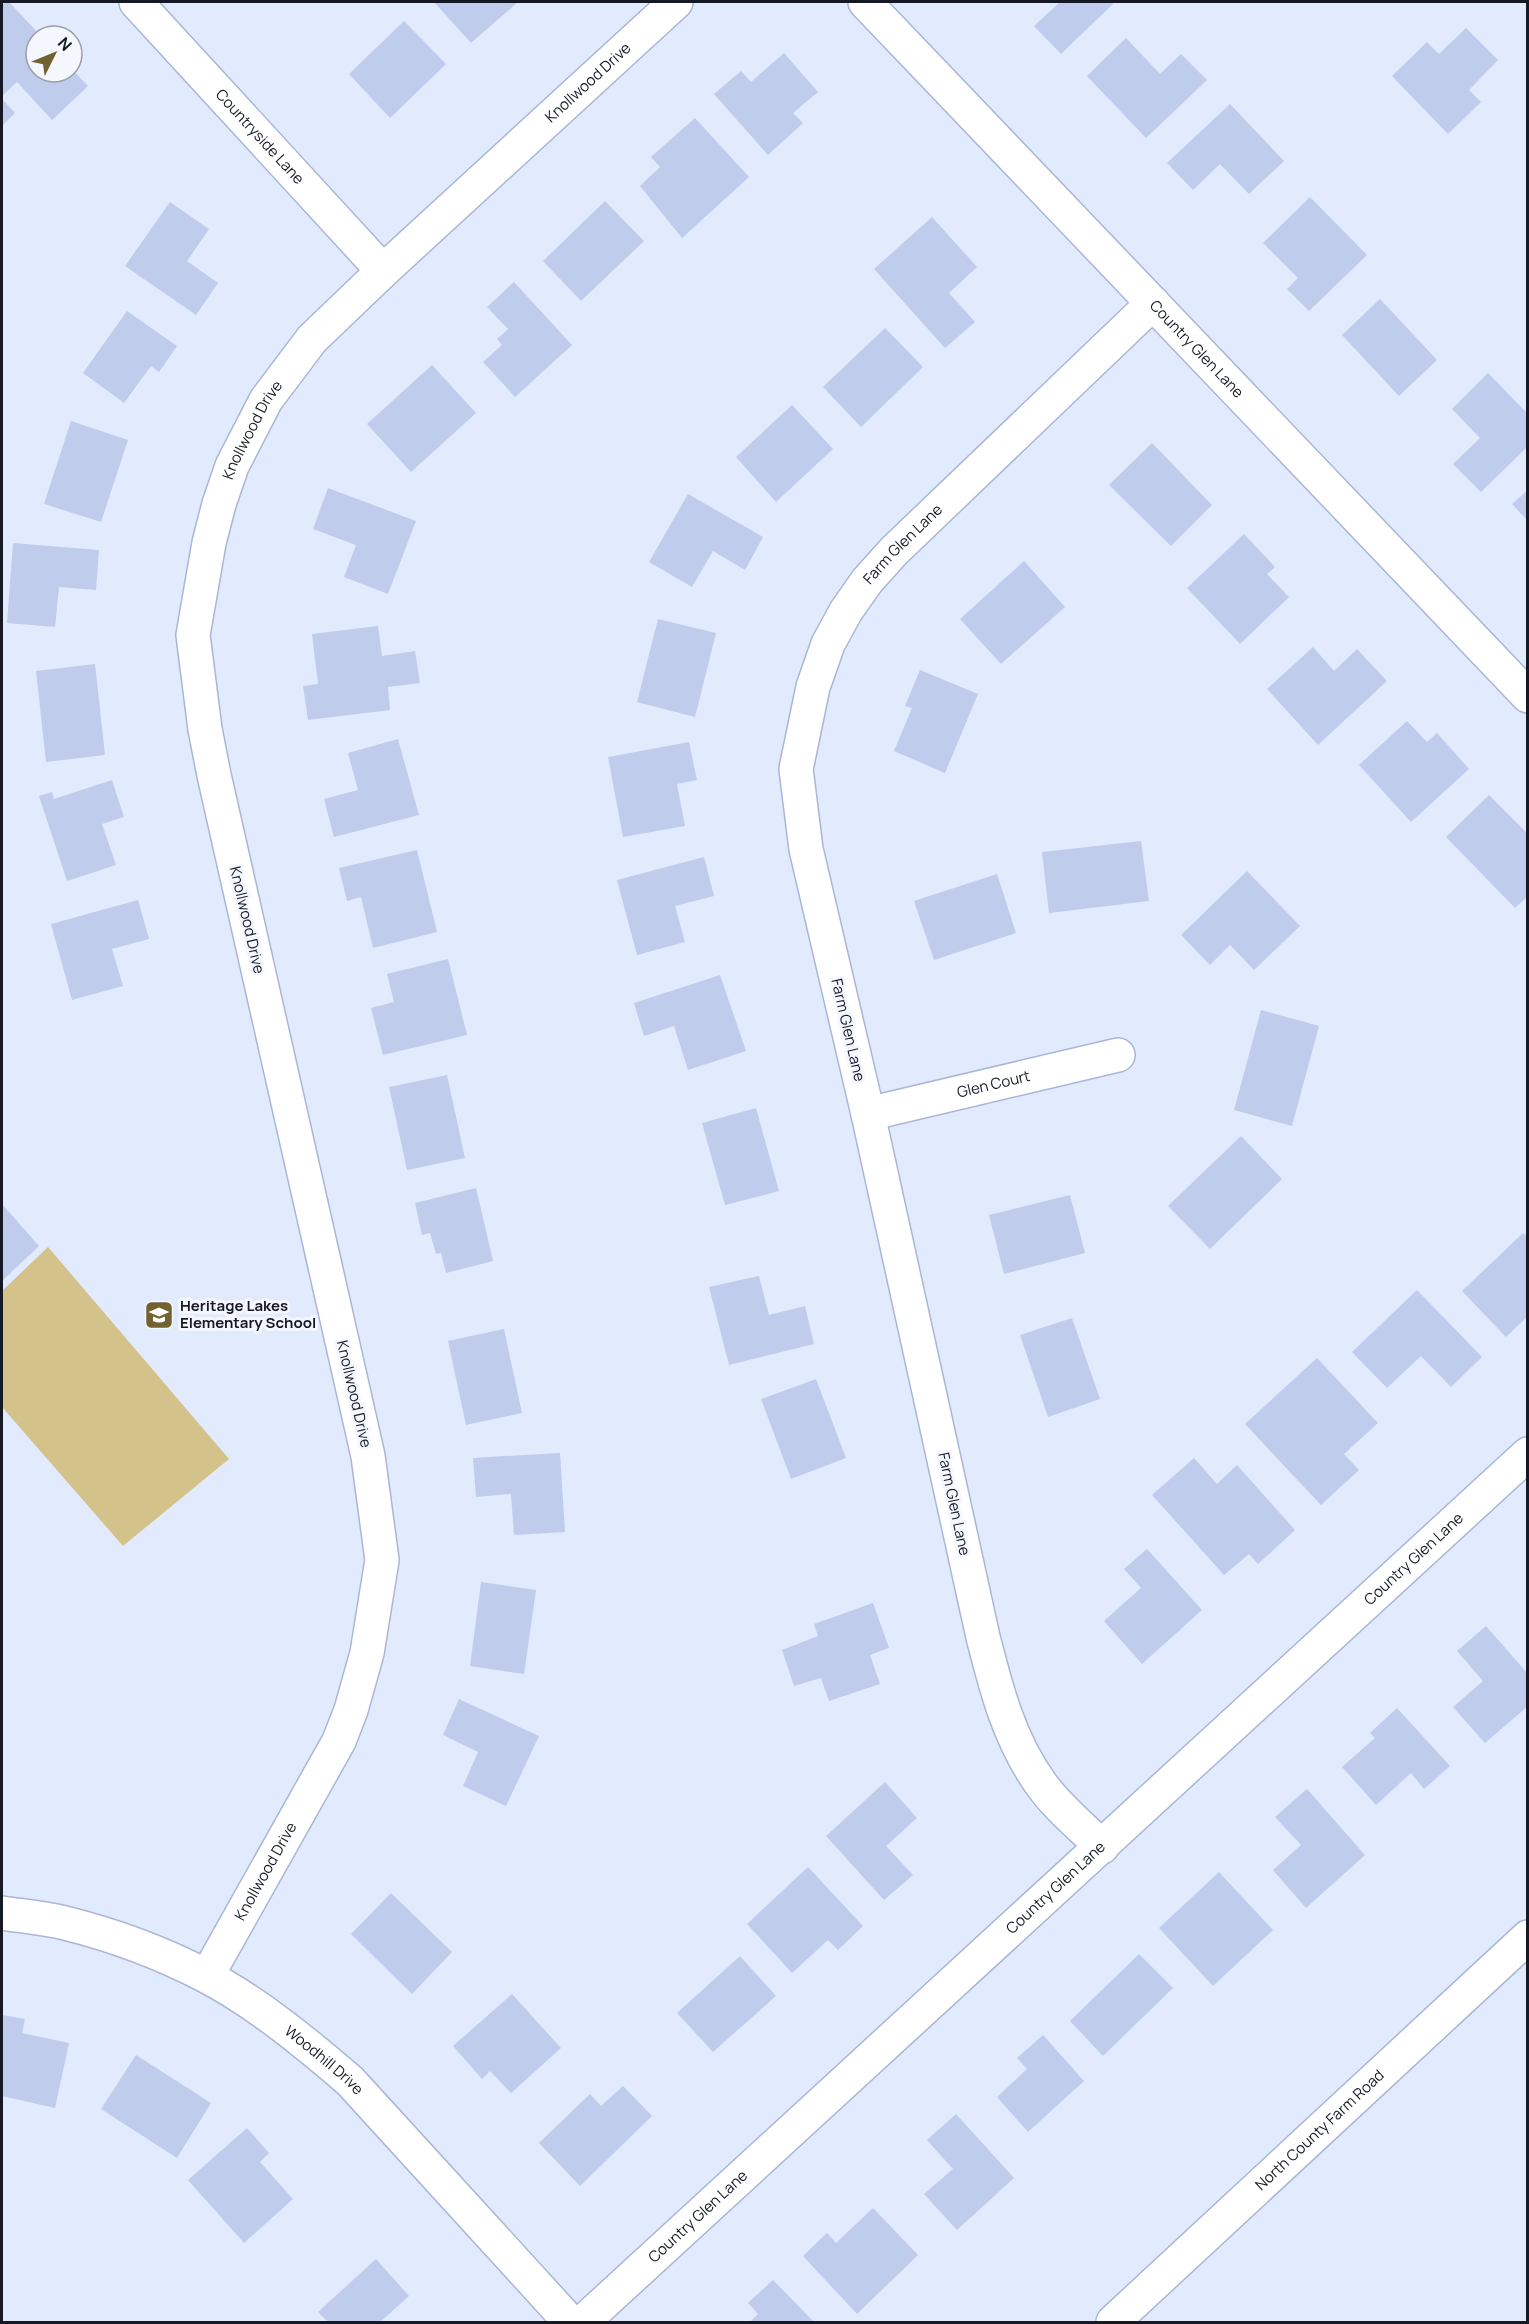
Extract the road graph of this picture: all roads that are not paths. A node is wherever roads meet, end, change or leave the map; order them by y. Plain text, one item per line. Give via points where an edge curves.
1 (136, 2) edge
2 (676, 2) edge
3 (865, 2) edge
4 (383, 271) junction
5 (1153, 303) junction
6 (1527, 696) edge
7 (1118, 1055) dead end
8 (868, 1114) junction
9 (1527, 1454) edge
10 (1102, 1848) junction
11 (2, 1913) edge
12 (1527, 1937) edge
13 (207, 1976) junction
14 (570, 2322) edge
15 (583, 2322) edge
16 (1113, 2322) edge

1 - 4 street, Countryside Lane
2 - 4 street, Knollwood Drive
3 - 5 street, Country Glen Lane
4 - 13 street, Knollwood Drive via 312,339 266,400 232,466 219,504 193,635 214,775 368,1456 382,1560 367,1653 339,1741
5 - 6 street, Country Glen Lane
5 - 8 street, Farm Glen Lane via 894,551 846,610 828,644 813,687 796,769 806,849
7 - 8 street, Glen Court
8 - 10 street, Farm Glen Lane via 998,1696 1024,1757 1042,1785
9 - 10 street, Country Glen Lane
10 - 15 street, Country Glen Lane
11 - 13 street, Woodhill Drive via 64,1923 128,1942
12 - 16 street, North County Farm Road
13 - 14 street, Woodhill Drive via 268,2016 350,2081

